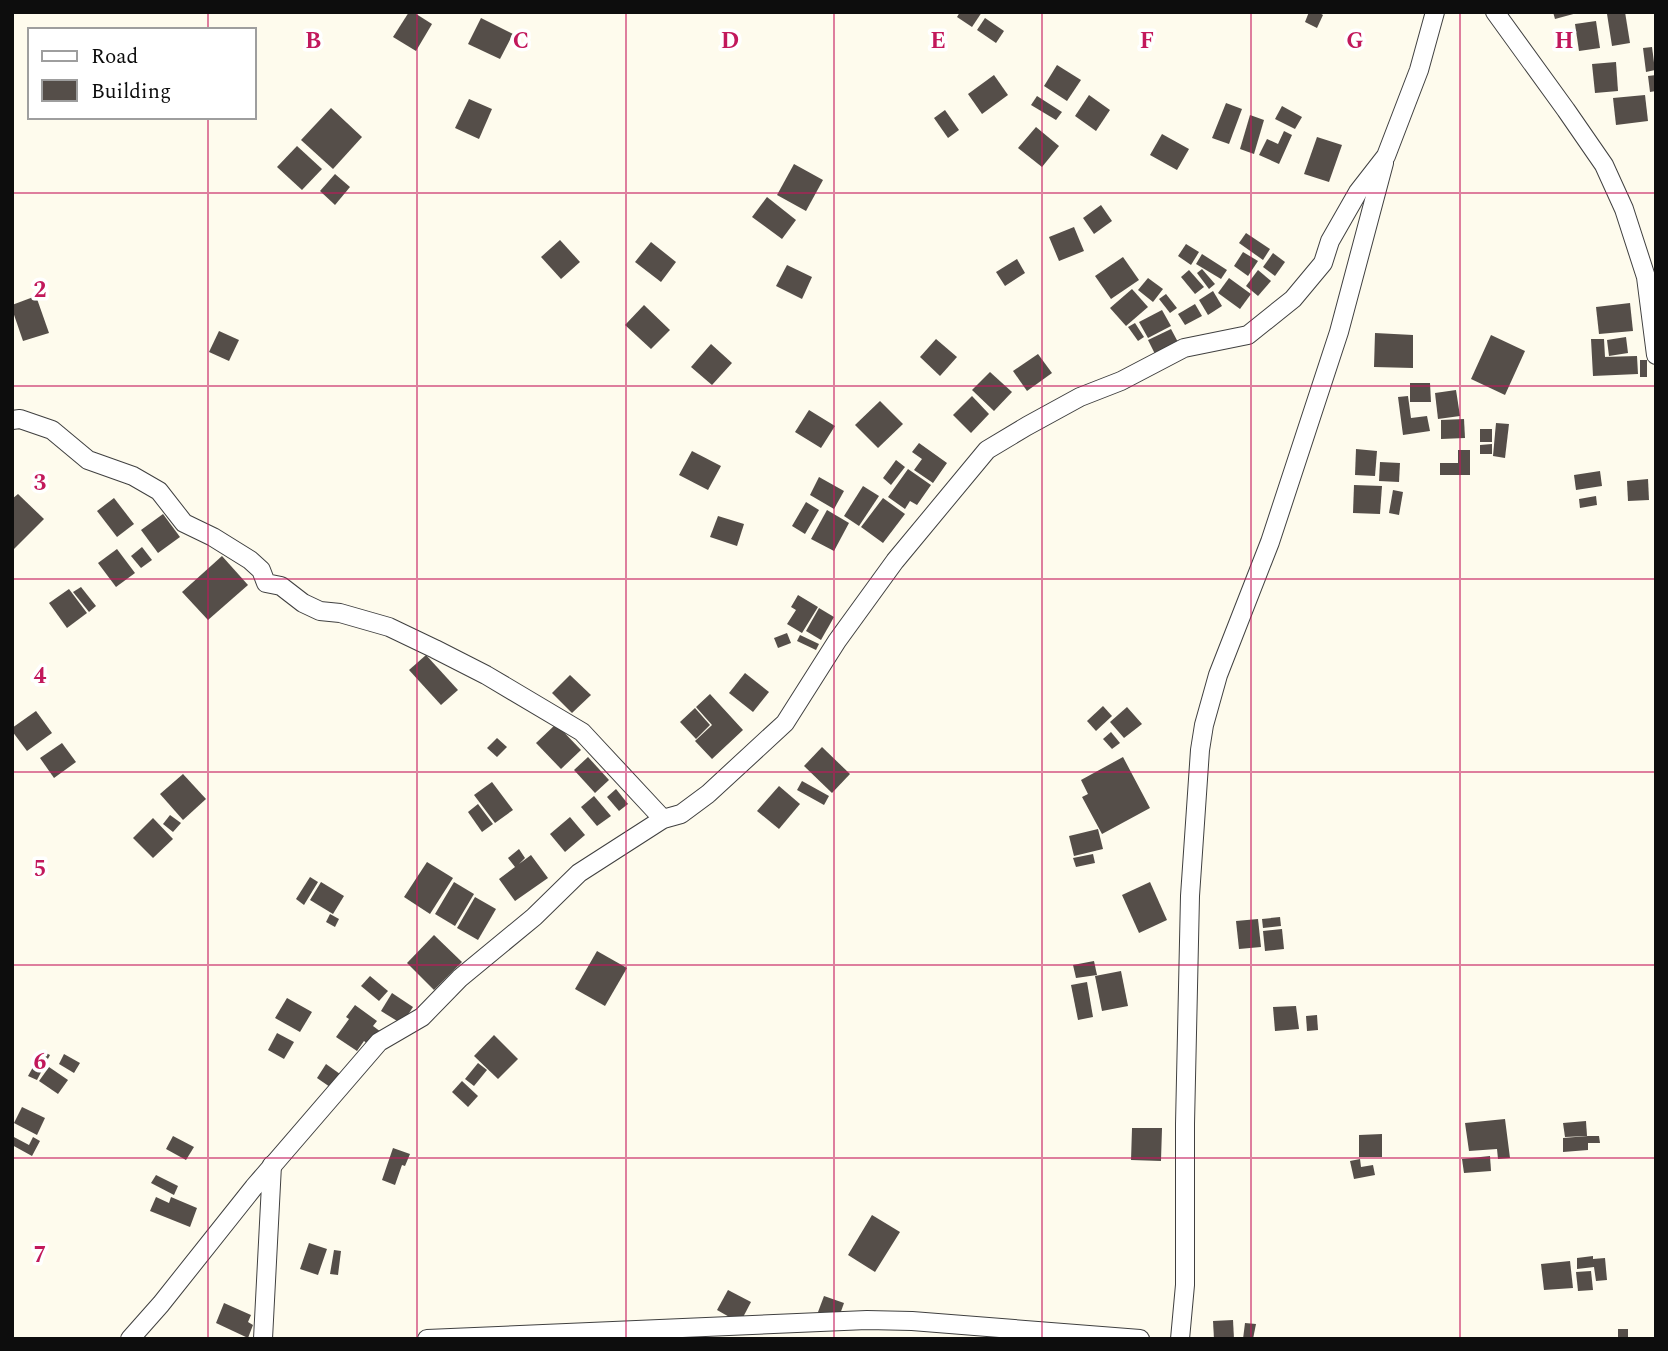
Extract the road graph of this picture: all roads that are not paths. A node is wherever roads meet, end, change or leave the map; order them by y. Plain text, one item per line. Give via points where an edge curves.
1 (1435, 12) edge
2 (1495, 12) edge
3 (1386, 156) junction
4 (1656, 355) edge
5 (12, 420) edge
6 (663, 819) junction
7 (272, 1166) junction
8 (130, 1339) edge
9 (263, 1339) edge
10 (427, 1339) edge
11 (1140, 1339) edge
12 (1181, 1339) edge

1 - 3 street via 1419,70
2 - 4 street via 1604,165 1625,209 1646,276
3 - 6 street via 1358,192 1330,241 1324,263 1293,299 1248,335 1184,348 1080,397 987,450 895,561 785,723 708,794 681,814
3 - 12 street via 1339,332 1270,542 1218,675 1199,750 1190,896
5 - 6 street via 52,430 88,460 159,491 184,523 250,560 266,583 281,586 320,611 379,624 435,649 582,732
6 - 7 street via 579,873 422,1017 379,1042
7 - 8 street
7 - 9 street
10 - 11 street via 867,1320

